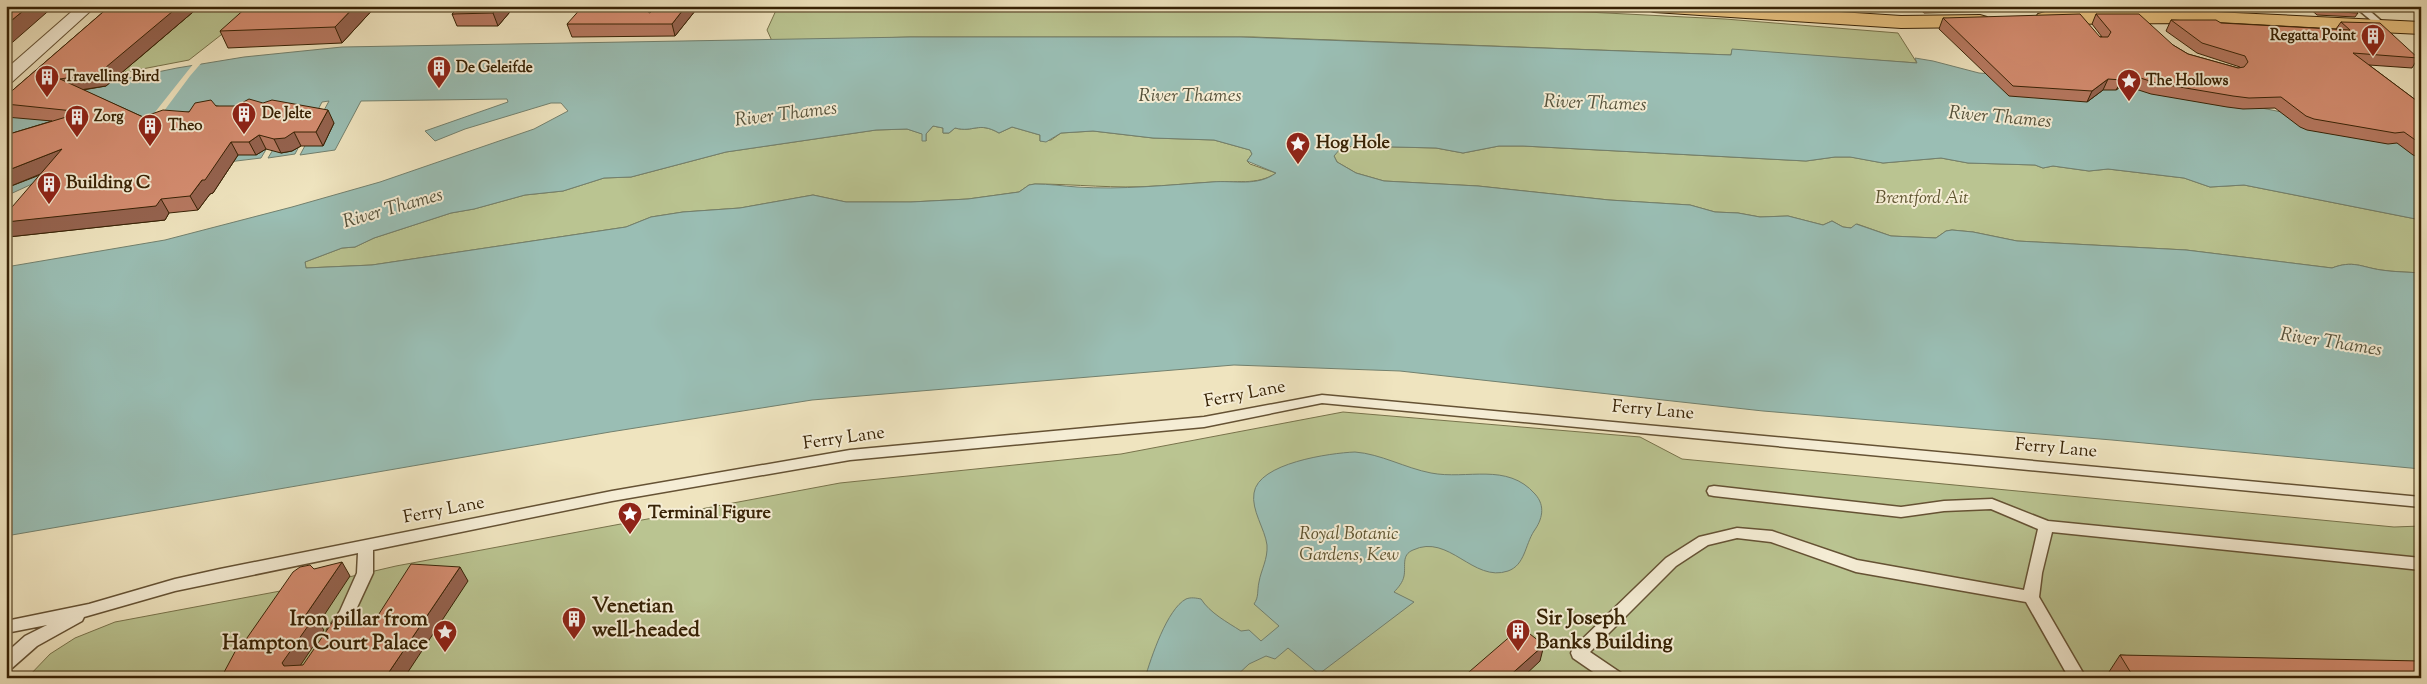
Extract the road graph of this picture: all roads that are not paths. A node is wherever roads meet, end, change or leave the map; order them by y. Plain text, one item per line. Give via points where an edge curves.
1 (88, 6) edge
2 (1654, 6) edge
3 (2358, 6) edge
4 (1756, 10) edge
5 (2137, 16) junction
6 (2029, 18) edge
7 (1996, 20) edge
8 (2382, 25) junction
9 (2421, 28) edge
10 (2159, 34) edge
11 (6, 78) edge
12 (1714, 490) dead end
13 (2421, 502) edge
14 (2046, 526) junction
15 (366, 546) junction
16 (2421, 564) edge
17 (2031, 597) junction
18 (89, 610) junction
19 (9, 625) edge
20 (326, 644) edge
21 (6, 664) edge
22 (1615, 678) edge
23 (2078, 678) edge

1 - 11 street
2 - 4 main road
3 - 8 lane
4 - 7 main road via 1901,22
5 - 6 main road via 2087,20
5 - 8 main road
5 - 10 street
8 - 9 main road
12 - 14 lane via 1901,512 1992,504
13 - 15 lane, Ferry Lane via 1322,399 1204,422 850,455 612,496
14 - 16 lane
14 - 17 lane
15 - 18 lane, Ferry Lane via 176,585
15 - 20 lane via 365,573 346,614
17 - 22 lane via 1856,566 1772,537 1737,533 1704,541 1671,562 1579,653
17 - 23 lane
18 - 19 lane
18 - 21 lane via 31,641

